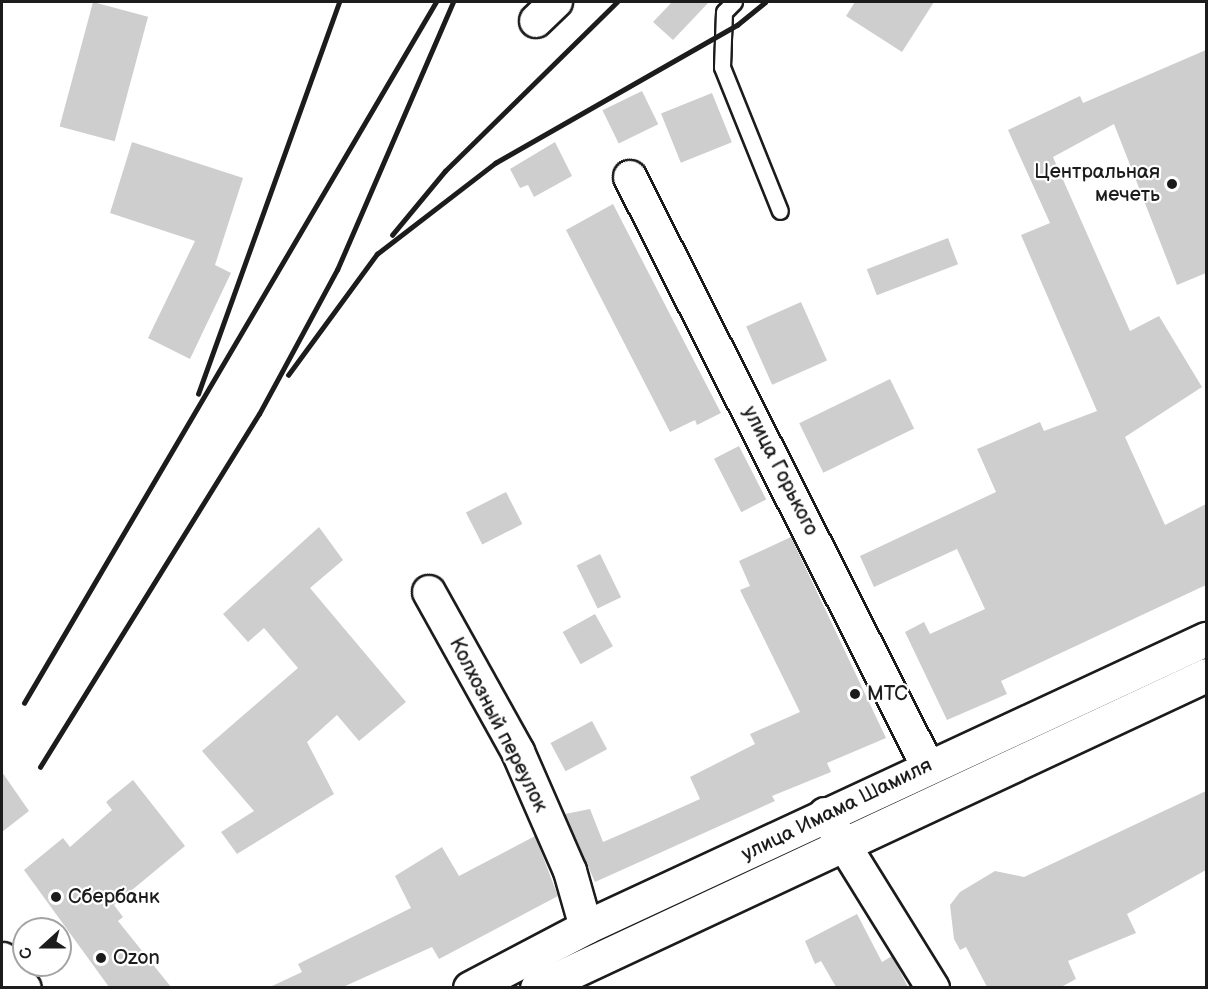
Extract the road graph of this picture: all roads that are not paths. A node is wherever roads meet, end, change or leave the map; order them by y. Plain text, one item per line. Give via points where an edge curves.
1 (734, 2) edge
2 (630, 177) dead end
3 (780, 211) dead end
4 (429, 592) dead end
5 (1206, 639) edge
6 (1206, 675) edge
7 (928, 767) junction
8 (825, 814) junction
9 (844, 843) junction
10 (586, 927) junction
11 (2, 958) edge
12 (24, 987) edge
13 (470, 987) edge
14 (537, 987) edge
15 (933, 987) edge

1 - 3 lane via 722,24 722,68
2 - 7 street, улица Горького
4 - 10 street, Колхозный переулок via 518,752 570,871
5 - 7 main road, улица Имама Шамиля
6 - 9 main road, улица Имама Шамиля
7 - 8 main road, улица Имама Шамиля
8 - 9 street
8 - 10 main road, улица Имама Шамиля
9 - 14 main road, улица Имама Шамиля
9 - 15 street
10 - 13 main road, улица Имама Шамиля
11 - 12 main road

